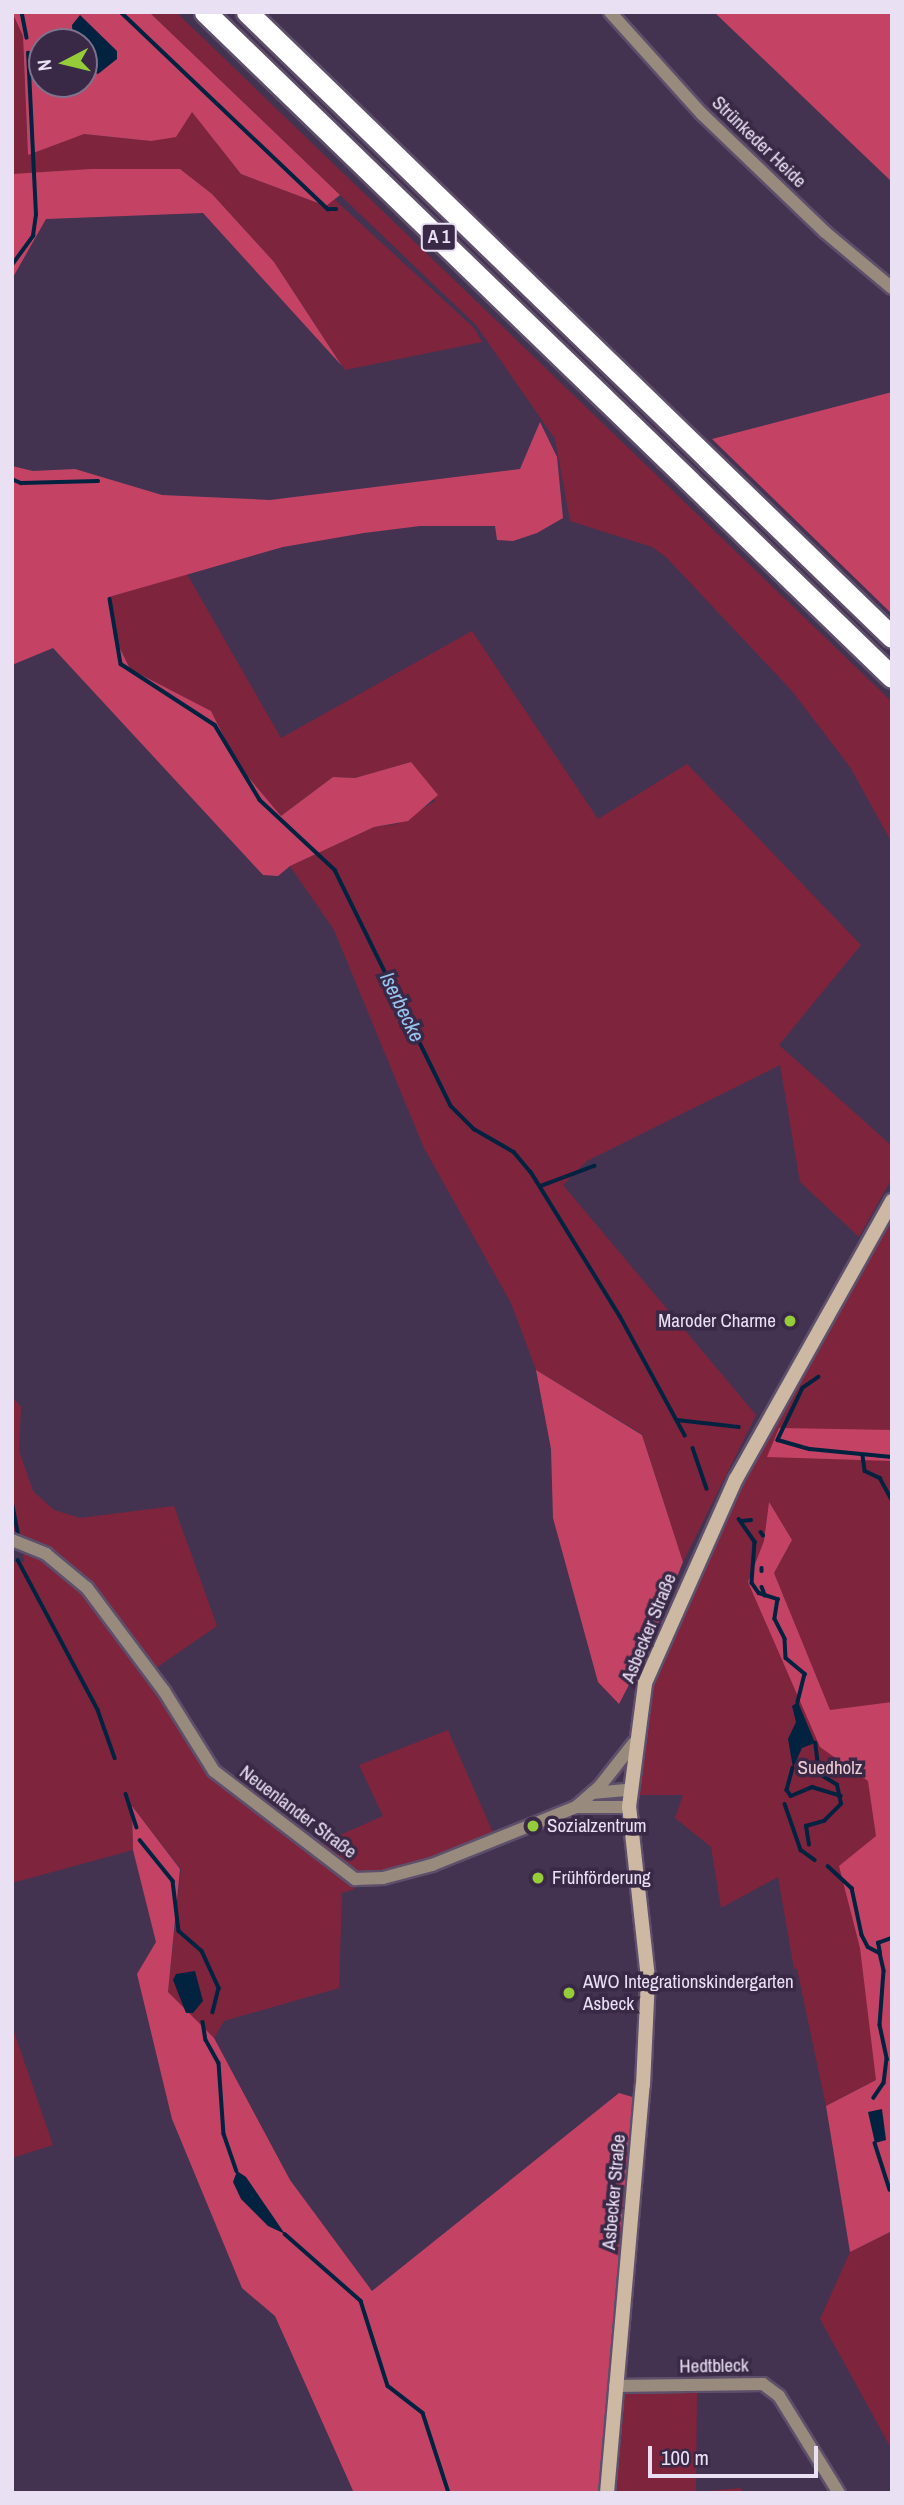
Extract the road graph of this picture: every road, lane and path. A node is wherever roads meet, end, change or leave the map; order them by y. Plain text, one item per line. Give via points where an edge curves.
1 (205, 12) edge
2 (247, 12) edge
3 (610, 12) edge
4 (892, 288) edge
5 (892, 638) edge
6 (892, 677) edge
7 (892, 1201) edge
8 (12, 1540) edge
9 (634, 1743) junction
10 (629, 1790) junction
11 (592, 1793) junction
12 (576, 1807) junction
13 (629, 1807) junction
14 (615, 2386) junction
15 (607, 2493) edge
16 (839, 2493) edge

1 - 6 highway, A 1
2 - 5 highway, A 1
3 - 4 street, Strünkeder Heide via 711,122 825,232
7 - 9 main road, Asbecker Straße via 736,1479 645,1683
8 - 12 street, Neuenlander Straße via 46,1554 87,1588 164,1691 214,1771 355,1879 383,1878 432,1865
9 - 10 main road, Asbecker Straße
9 - 11 street, Neuenlander Straße
10 - 11 street
10 - 13 main road, Asbecker Straße
11 - 12 street, Neuenlander Straße
12 - 13 street, Neuenlander Straße
13 - 14 main road, Asbecker Straße via 648,1978 643,2085
14 - 15 main road, Asbecker Straße
14 - 16 street, Hedtbleck via 763,2384 779,2396

